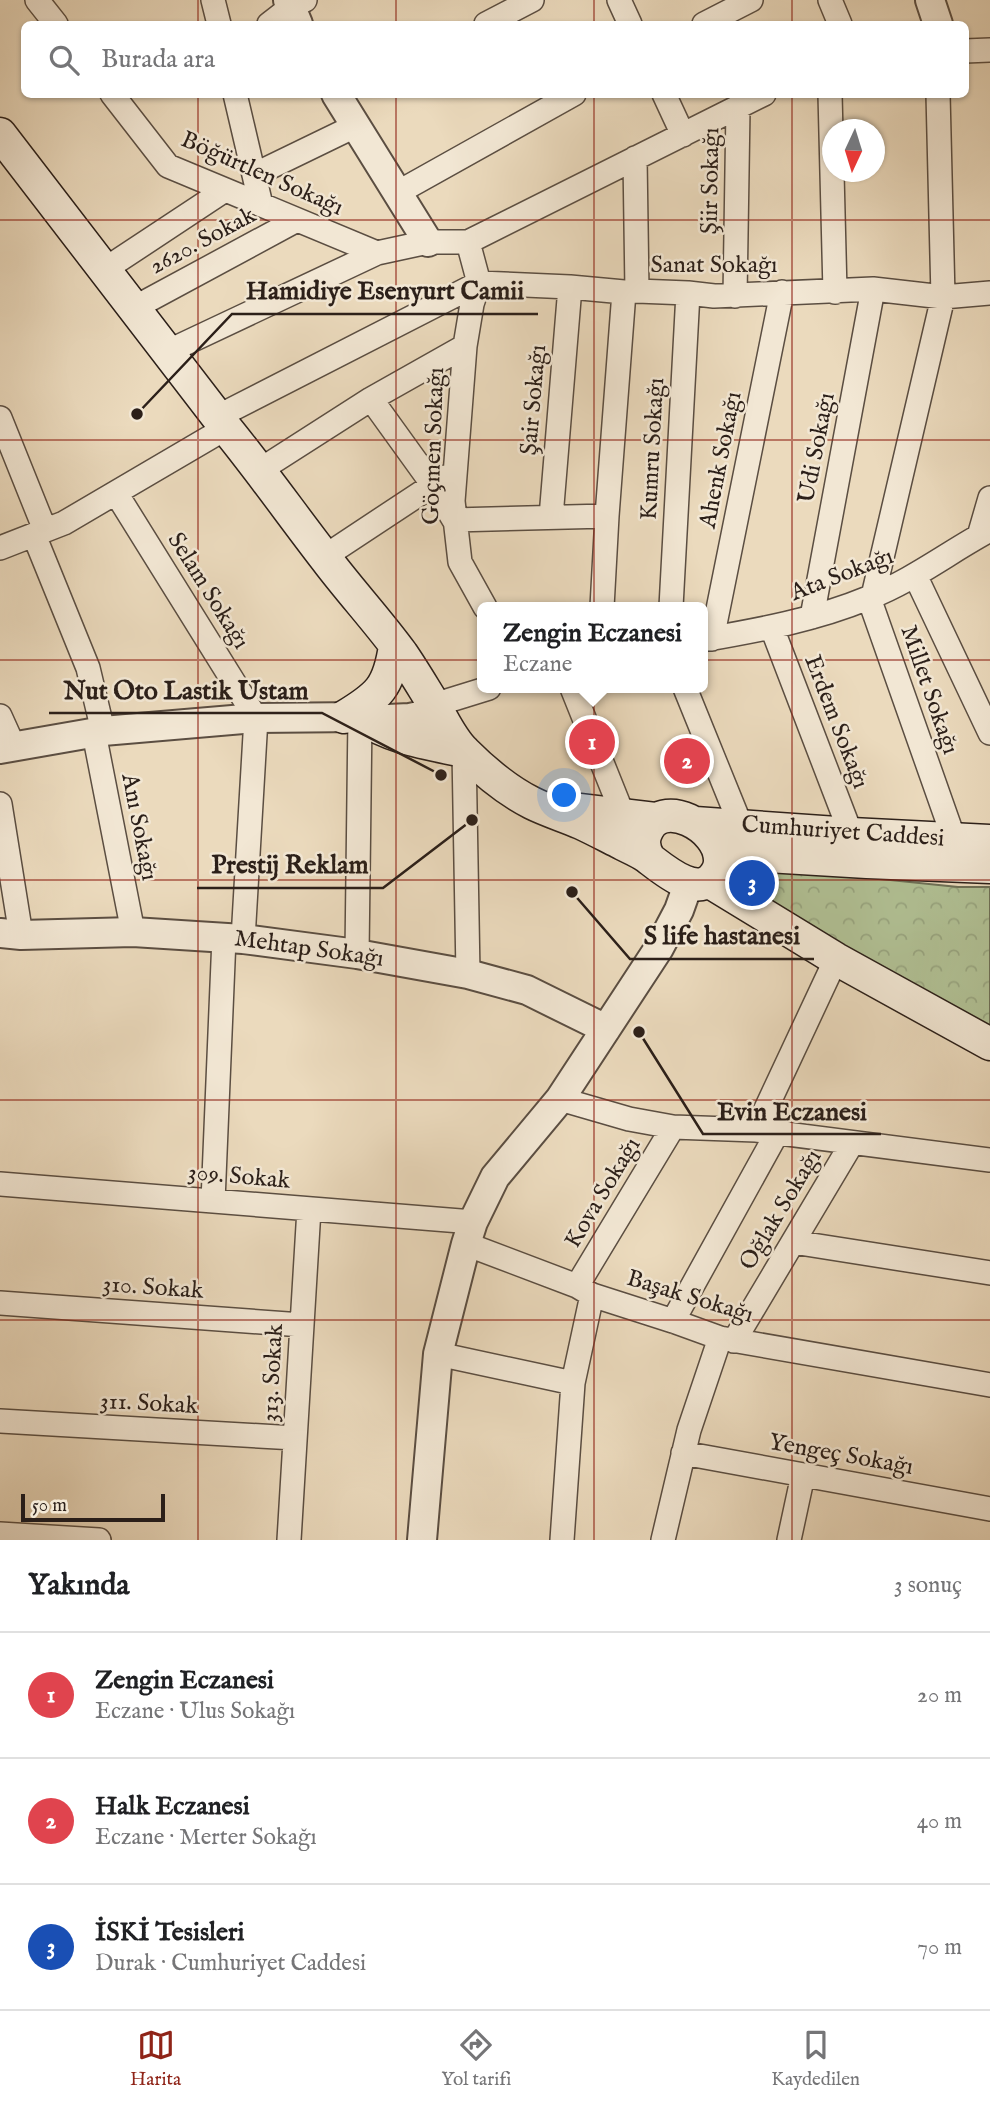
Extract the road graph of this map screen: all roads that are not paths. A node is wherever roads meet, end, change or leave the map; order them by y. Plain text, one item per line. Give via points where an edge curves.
1 (37, 0) edge
2 (213, 0) edge
3 (532, 0) edge
4 (619, 0) edge
5 (751, 0) edge
6 (831, 0) edge
7 (930, 0) edge
8 (296, 8) edge
9 (54, 21) edge
10 (218, 21) edge
11 (274, 21) edge
12 (492, 21) edge
13 (630, 21) edge
14 (710, 21) edge
15 (839, 21) edge
16 (937, 21) edge
17 (990, 50) edge
18 (969, 51) edge
19 (114, 98) edge
20 (236, 98) edge
21 (566, 98) edge
22 (666, 98) edge
23 (757, 98) edge
24 (830, 98) edge
25 (938, 98) edge
26 (347, 104) edge
27 (738, 108) junction
28 (0, 134) edge
29 (683, 135) junction
30 (635, 158) junction
31 (254, 176) junction
32 (225, 190) junction
33 (397, 192) junction
34 (261, 205) junction
35 (296, 220) junction
36 (428, 242) junction
37 (468, 242) junction
38 (377, 253) junction
39 (104, 270) junction
40 (479, 283) junction
41 (570, 287) junction
42 (873, 289) junction
43 (631, 291) junction
44 (782, 292) junction
45 (835, 292) junction
46 (688, 293) junction
47 (990, 293) edge
48 (735, 296) junction
49 (943, 297) junction
50 (134, 308) junction
51 (465, 346) junction
52 (167, 352) junction
53 (371, 399) junction
54 (0, 418) edge
55 (221, 423) junction
56 (260, 470) junction
57 (454, 472) junction
58 (433, 485) junction
59 (116, 493) junction
60 (990, 498) edge
61 (607, 516) junction
62 (551, 517) junction
63 (454, 520) junction
64 (39, 532) junction
65 (984, 533) edge
66 (0, 548) edge
67 (324, 557) junction
68 (915, 575) junction
69 (871, 597) junction
70 (482, 602) edge
71 (602, 602) edge
72 (671, 602) edge
73 (812, 617) junction
74 (772, 628) junction
75 (708, 635) edge
76 (708, 640) edge
77 (395, 646) junction
78 (477, 692) edge
79 (574, 693) edge
80 (687, 693) edge
81 (435, 706) junction
82 (0, 716) edge
83 (352, 717) junction
84 (256, 718) junction
85 (99, 732) junction
86 (990, 733) edge
87 (7, 748) edge
88 (464, 751) junction
89 (531, 803) junction
90 (0, 804) edge
91 (622, 815) junction
92 (654, 819) junction
93 (695, 823) junction
94 (741, 826) junction
95 (851, 834) junction
96 (954, 839) junction
97 (990, 841) edge
98 (649, 858) junction
99 (990, 867) edge
100 (706, 872) junction
101 (133, 932) junction
102 (11, 934) edge
103 (234, 939) junction
104 (358, 954) junction
105 (836, 959) junction
106 (468, 974) junction
107 (606, 1028) junction
108 (990, 1044) edge
109 (560, 1099) junction
110 (673, 1127) junction
111 (766, 1131) junction
112 (852, 1143) junction
113 (990, 1160) edge
114 (0, 1184) edge
115 (213, 1201) junction
116 (309, 1209) junction
117 (469, 1233) junction
118 (793, 1242) junction
119 (990, 1273) edge
120 (585, 1290) junction
121 (0, 1303) edge
122 (673, 1321) junction
123 (302, 1325) junction
124 (727, 1339) junction
125 (438, 1354) junction
126 (573, 1383) junction
127 (990, 1385) edge
128 (0, 1421) edge
129 (295, 1438) junction
130 (683, 1453) junction
131 (803, 1475) junction
132 (990, 1508) edge
133 (0, 1534) edge
134 (99, 1540) edge
135 (289, 1540) edge
136 (422, 1540) edge
137 (562, 1540) edge
138 (663, 1540) edge
139 (789, 1540) edge

1 - 9 street
2 - 10 street
3 - 12 street
4 - 13 street
5 - 14 street
6 - 15 street
7 - 16 street
8 - 11 street
17 - 18 street
19 - 32 street, Böğürtlen Sokağı via 168,166
20 - 31 street
21 - 33 street
22 - 29 street
23 - 27 street
24 - 45 street
25 - 49 street
26 - 31 street
26 - 33 street
27 - 29 street
27 - 48 street, Şiir Sokağı
28 - 39 main road
29 - 30 street
30 - 37 street
30 - 43 street
31 - 34 street
32 - 34 street, Böğürtlen Sokağı
32 - 39 street
33 - 36 street
34 - 35 street, Böğürtlen Sokağı
35 - 38 street, Böğürtlen Sokağı
35 - 50 street, 2620. Sokak
36 - 37 street
36 - 38 street
37 - 40 street
38 - 52 street
39 - 50 main road
40 - 41 street, Sanat Sokağı
40 - 51 street, Göçmen Sokağı
40 - 55 street
41 - 43 street, Sanat Sokağı
41 - 62 street, Şair Sokağı
42 - 45 street, Sanat Sokağı
42 - 49 street, Sanat Sokağı
42 - 73 street, Udi Sokağı
43 - 46 street, Sanat Sokağı
43 - 61 street
44 - 45 street, Sanat Sokağı
44 - 48 street, Sanat Sokağı
44 - 75 street, Ahenk Sokağı
46 - 48 street, Sanat Sokağı
46 - 72 street, Kumru Sokağı
47 - 49 street, Sanat Sokağı
49 - 69 street
50 - 52 main road
51 - 53 street
51 - 57 street, Göçmen Sokağı
52 - 55 main road
53 - 56 street
53 - 58 street
54 - 64 street, Anı Sokağı
55 - 56 main road
55 - 59 street
56 - 67 main road
57 - 58 street
57 - 63 street, Göçmen Sokağı
58 - 63 street
58 - 67 street
59 - 64 street
59 - 84 street, Selam Sokağı
60 - 65 street
61 - 62 street
61 - 71 street
62 - 63 street
63 - 70 street, Göçmen Sokağı via 460,562
64 - 66 street
64 - 85 street, Anı Sokağı via 88,668
65 - 68 street, Ata Sokağı
67 - 77 main road
68 - 69 street, Ata Sokağı
68 - 86 street
69 - 73 street, Ata Sokağı
69 - 96 street, Millet Sokağı
73 - 74 street, Ata Sokağı
74 - 76 street, Ata Sokağı
74 - 95 street, Erdem Sokağı
77 - 81 main road
77 - 83 main road via 388,679
78 - 81 street
79 - 91 street
80 - 94 street
81 - 83 street via 370,710
81 - 88 main road
82 - 87 street
83 - 84 street
83 - 88 main road via 400,738
83 - 104 street
84 - 85 street
84 - 103 street
85 - 87 street
85 - 101 street, Anı Sokağı
88 - 89 main road
88 - 106 street
89 - 91 main road
89 - 98 main road
90 - 102 street
91 - 92 main road
92 - 93 main road via 667,816
92 - 98 main road via 644,838
93 - 94 main road, Cumhuriyet Caddesi
93 - 100 main road via 713,839
94 - 95 main road, Cumhuriyet Caddesi
95 - 96 main road, Cumhuriyet Caddesi
96 - 97 main road, Cumhuriyet Caddesi
98 - 100 main road via 668,873
99 - 100 main road, Cumhuriyet Caddesi via 866,862
100 - 105 main road
100 - 107 street
101 - 102 street, Mehtap Sokağı
101 - 103 street, Mehtap Sokağı
103 - 104 street, Mehtap Sokağı
103 - 115 street
104 - 106 street, Mehtap Sokağı
105 - 108 main road
105 - 111 street
106 - 107 street, Mehtap Sokağı via 527,990
107 - 109 street
109 - 110 street
109 - 117 street via 495,1177
110 - 111 street
110 - 120 street, Kova Sokağı
111 - 112 street
111 - 122 street
112 - 113 street
112 - 118 street, Oğlak Sokağı
114 - 115 street, 309. Sokak
115 - 116 street, 309. Sokak
116 - 117 street, 309. Sokak
116 - 123 street, 313. Sokak
117 - 120 street, Başak Sokağı
117 - 125 street
118 - 119 street
118 - 124 street, Oğlak Sokağı
120 - 122 street, Başak Sokağı
120 - 126 street, Kova Sokağı
121 - 123 street, 310. Sokak
122 - 124 street, Başak Sokağı
123 - 129 street, 313. Sokak
124 - 127 street, Başak Sokağı
124 - 130 street, Oğlak Sokağı
125 - 126 street
125 - 136 street
126 - 137 street, Kova Sokağı
128 - 129 street, 311. Sokak
129 - 135 street, 313. Sokak
130 - 131 street, Yengeç Sokağı
130 - 138 street, Oğlak Sokağı
131 - 132 street, Yengeç Sokağı
131 - 139 street
133 - 134 street

